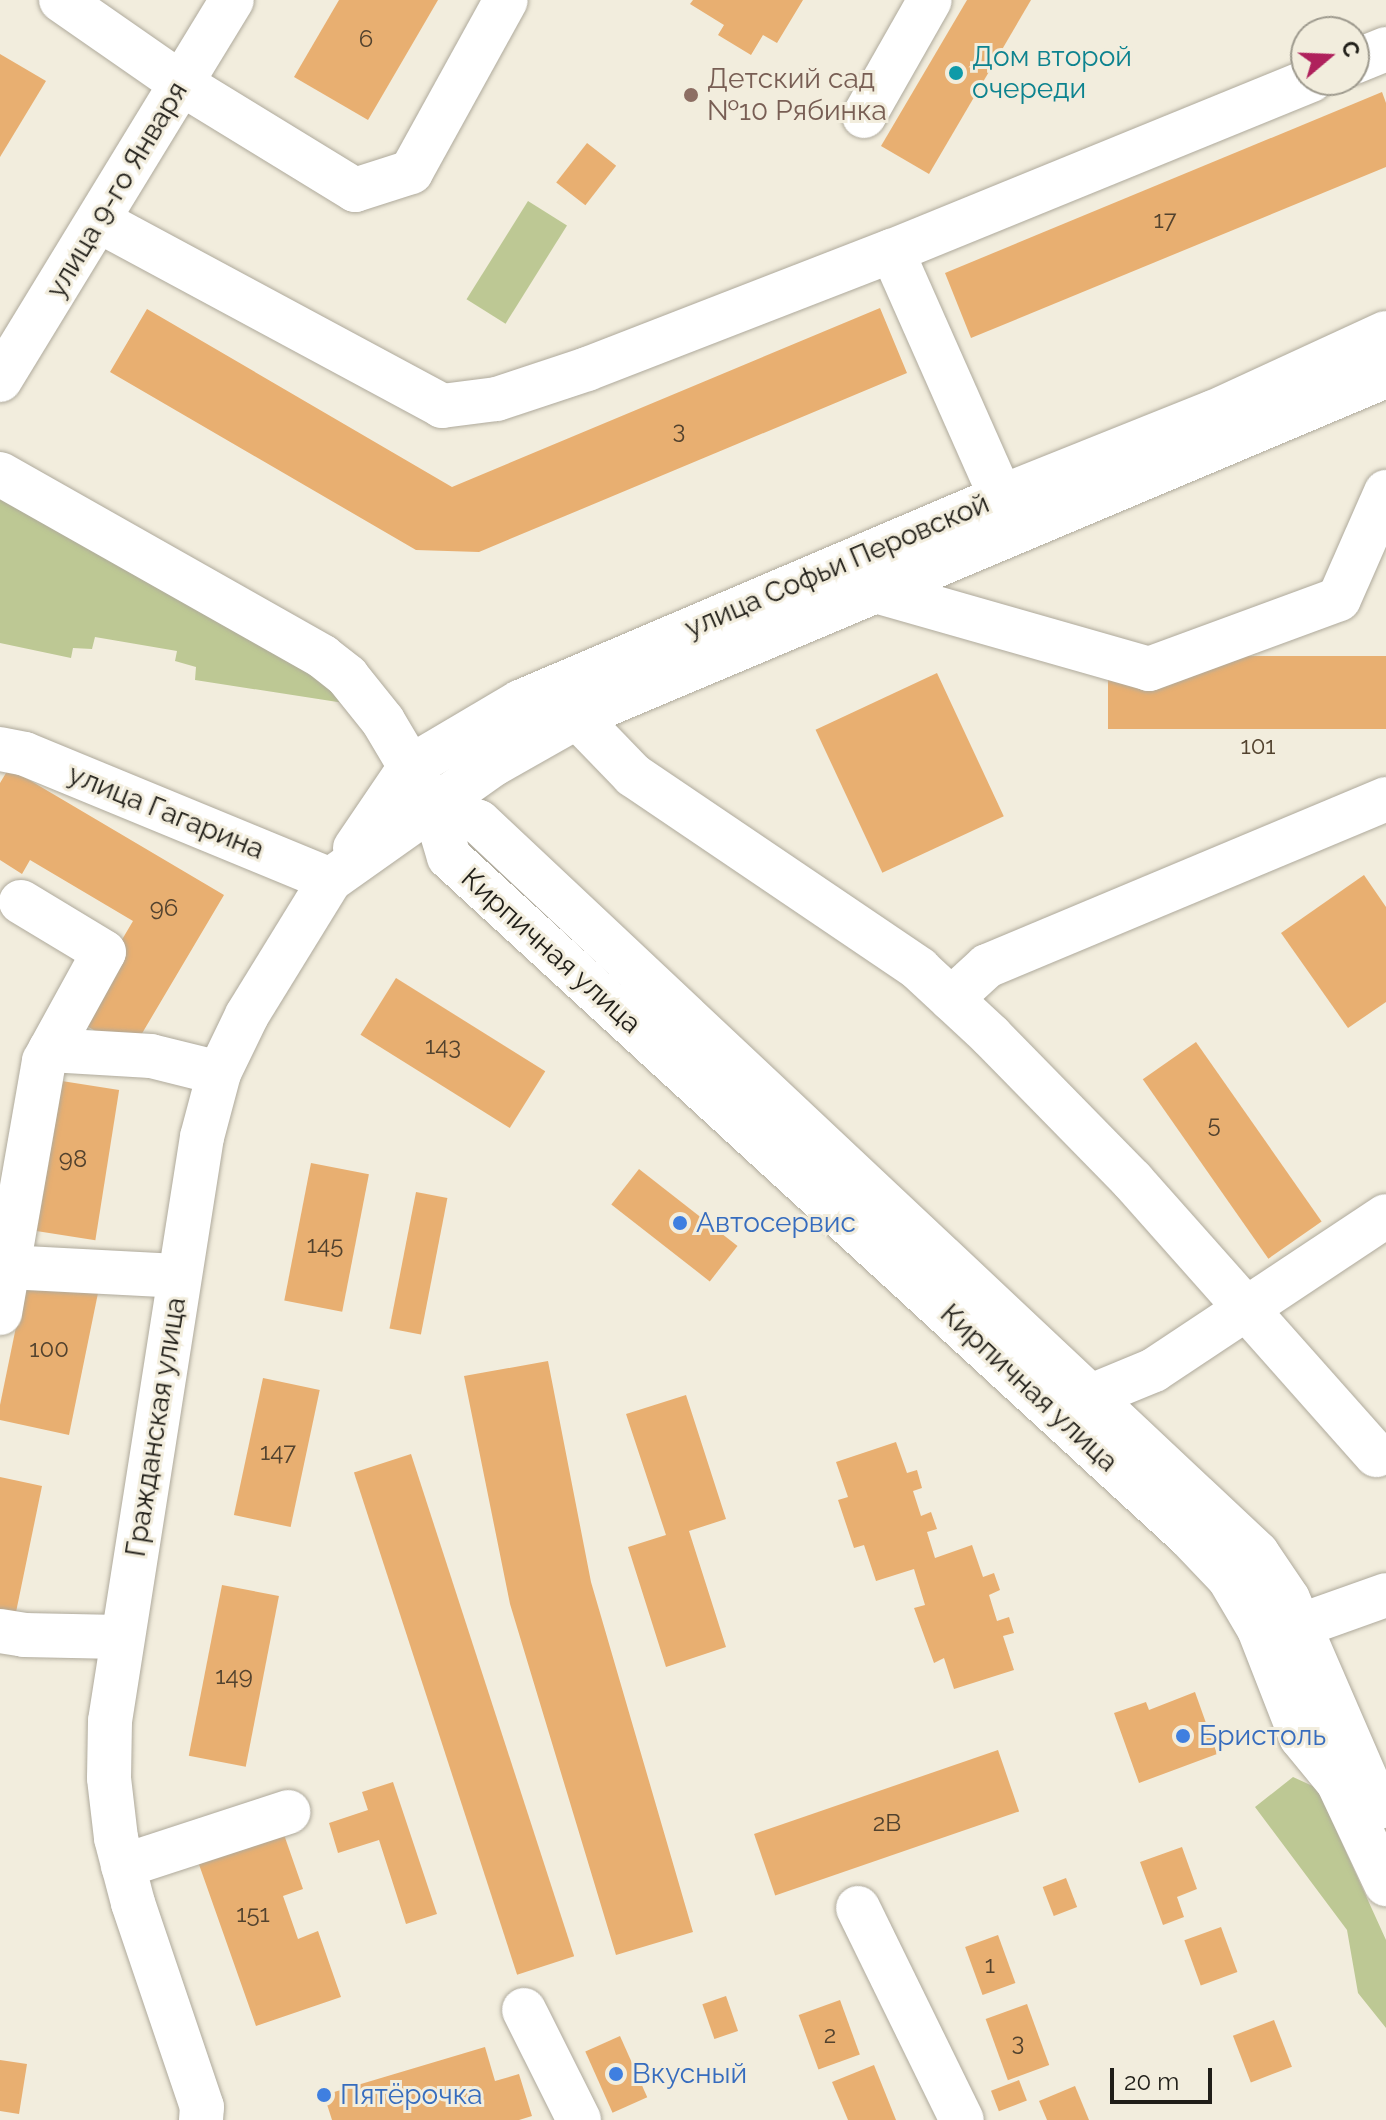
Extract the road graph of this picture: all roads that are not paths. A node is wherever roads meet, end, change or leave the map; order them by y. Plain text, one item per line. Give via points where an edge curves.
1 (61, 0) edge
2 (232, 0) edge
3 (506, 0) edge
4 (930, 0) edge
5 (182, 84) junction
6 (1290, 89) edge
7 (864, 116) dead end
8 (99, 221) junction
9 (892, 251) junction
10 (1386, 333) edge
11 (1386, 376) edge
12 (0, 380) edge
13 (0, 474) edge
14 (1386, 492) edge
15 (1001, 497) junction
16 (876, 591) junction
17 (577, 717) junction
18 (0, 749) edge
19 (410, 767) junction
20 (1386, 799) edge
21 (434, 807) junction
22 (335, 875) junction
23 (21, 902) dead end
24 (951, 999) junction
25 (50, 1050) junction
26 (219, 1073) junction
27 (1386, 1216) edge
28 (8, 1267) junction
29 (179, 1276) junction
30 (1244, 1310) junction
31 (0, 1313) edge
32 (1091, 1396) junction
33 (1376, 1455) dead end
34 (1386, 1595) edge
35 (1299, 1626) junction
36 (0, 1631) edge
37 (120, 1637) junction
38 (288, 1812) dead end
39 (1382, 1849) edge
40 (123, 1866) junction
41 (858, 1908) dead end
42 (524, 2010) dead end
43 (201, 2120) edge
44 (579, 2120) edge
45 (962, 2120) edge

1 - 5 street
2 - 5 street, улица 9-го Января
3 - 5 street via 411,172 355,190
4 - 7 street
5 - 8 street, улица 9-го Января
6 - 9 street
8 - 9 street via 442,406 497,399 587,369
8 - 12 street, улица 9-го Января
9 - 15 street
10 - 15 street, улица Софьи Перовской via 1214,412
11 - 16 street, улица Софьи Перовской
13 - 19 street via 323,657 362,692
14 - 16 street via 1339,599 1149,669
15 - 19 street, улица Софьи Перовской via 520,702
16 - 17 street, улица Софьи Перовской
17 - 21 street, улица Софьи Перовской via 505,756
17 - 24 street via 633,775 919,969
18 - 22 street, улица Гагарина via 25,754
19 - 21 street
19 - 22 street, улица Софьи Перовской
20 - 24 street via 987,966
21 - 22 street, Гражданская улица
21 - 32 street, Кирпичная улица via 479,822
21 - 39 street, Кирпичная улица via 449,857 1229,1578 1259,1629 1301,1737
22 - 26 street, Гражданская улица via 274,968
23 - 25 street via 104,952
24 - 30 street via 1132,1180
25 - 26 street via 151,1056
25 - 28 street
26 - 29 street, Гражданская улица via 202,1137
27 - 30 street
28 - 29 street
28 - 31 street
29 - 37 street, Гражданская улица
30 - 32 street via 1154,1370
30 - 33 street
32 - 35 street, Кирпичная улица via 1257,1553
34 - 35 street
35 - 39 street, Кирпичная улица
36 - 37 street
37 - 40 street, Гражданская улица via 108,1751 110,1807
38 - 40 street
40 - 43 street, Гражданская улица via 202,2107
41 - 45 street
42 - 44 street

